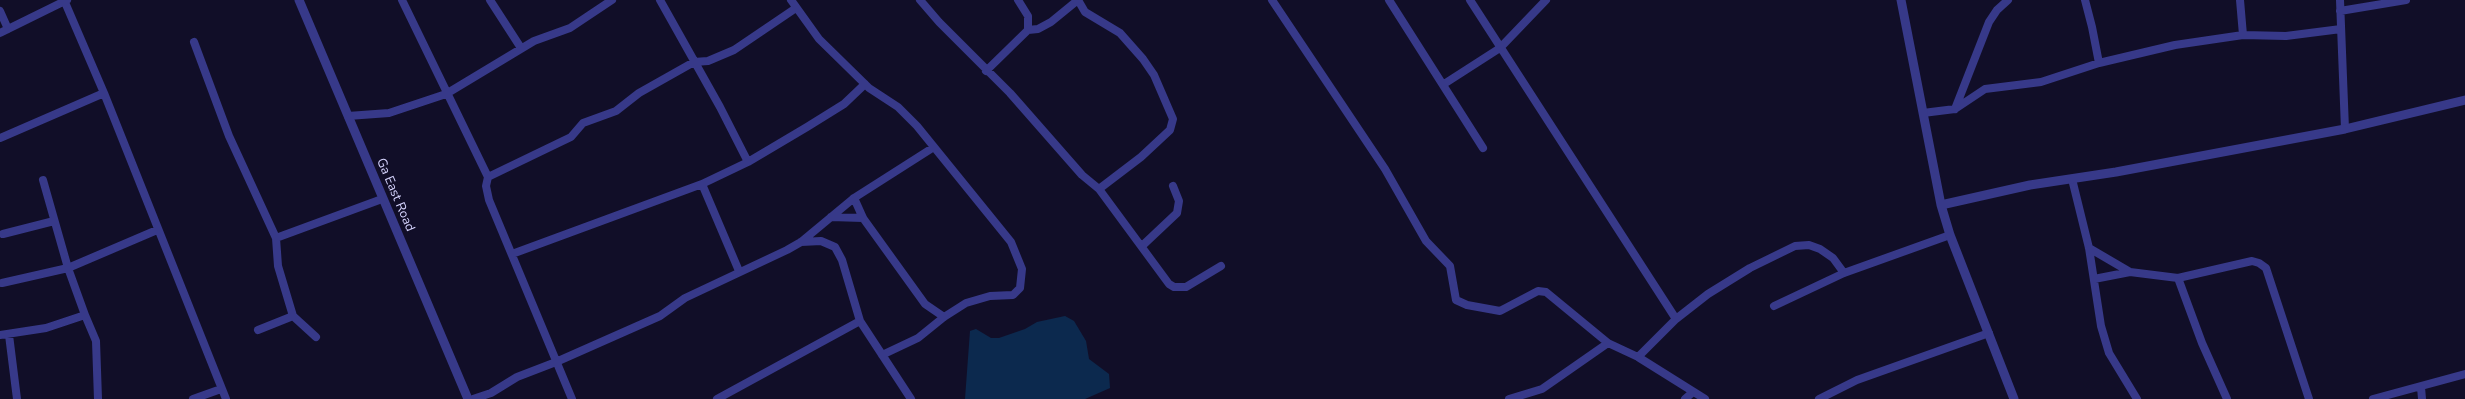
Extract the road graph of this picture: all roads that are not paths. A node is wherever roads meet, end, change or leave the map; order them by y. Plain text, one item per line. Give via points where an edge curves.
1 (299, 0) edge
2 (402, 0) edge
3 (490, 0) edge
4 (595, 0) edge
5 (612, 0) edge
6 (660, 0) edge
7 (792, 0) edge
8 (920, 0) edge
9 (1018, 0) edge
10 (1078, 0) edge
11 (1272, 0) edge
12 (1389, 0) edge
13 (1470, 0) edge
14 (1546, 0) edge
15 (1901, 0) edge
16 (2008, 0) edge
17 (2084, 0) edge
18 (2240, 0) edge
19 (2340, 0) edge
20 (2406, 0) edge
21 (65, 1) edge
22 (796, 8) junction
23 (599, 9) junction
24 (0, 11) edge
25 (2340, 11) junction
26 (8, 29) junction
27 (2341, 29) junction
28 (1028, 30) junction
29 (0, 33) edge
30 (2243, 35) junction
31 (194, 42) dead end
32 (520, 48) junction
33 (1500, 48) junction
34 (694, 62) junction
35 (2099, 64) junction
36 (986, 71) junction
37 (865, 84) junction
38 (1444, 84) junction
39 (104, 93) junction
40 (446, 94) junction
41 (2465, 100) edge
42 (1955, 109) junction
43 (1923, 113) junction
44 (348, 116) junction
45 (2345, 129) junction
46 (0, 138) edge
47 (934, 147) junction
48 (1483, 148) dead end
49 (748, 162) junction
50 (488, 177) junction
51 (2072, 178) junction
52 (43, 180) dead end
53 (702, 184) junction
54 (1173, 186) dead end
55 (1099, 189) junction
56 (854, 198) junction
57 (382, 199) junction
58 (1941, 205) junction
59 (831, 217) junction
60 (863, 218) junction
61 (54, 220) junction
62 (157, 230) junction
63 (3, 234) dead end
64 (1950, 235) junction
65 (276, 238) junction
66 (801, 242) junction
67 (1142, 246) junction
68 (2089, 248) junction
69 (512, 254) junction
70 (1221, 266) dead end
71 (68, 268) junction
72 (739, 272) junction
73 (2130, 272) junction
74 (1844, 273) junction
75 (2178, 278) junction
76 (2094, 279) junction
77 (2, 283) dead end
78 (1774, 306) dead end
79 (85, 315) junction
80 (292, 316) junction
81 (944, 317) junction
82 (1676, 319) junction
83 (860, 321) junction
84 (258, 330) dead end
85 (1989, 333) junction
86 (9, 334) junction
87 (0, 335) edge
88 (316, 337) dead end
89 (1608, 343) junction
90 (882, 355) junction
91 (1638, 357) junction
92 (556, 362) junction
93 (2465, 374) edge
94 (2421, 387) junction
95 (221, 389) junction
96 (1693, 392) junction
97 (17, 399) edge
98 (98, 399) edge
99 (193, 399) edge
100 (226, 399) edge
101 (468, 399) edge
102 (473, 399) edge
103 (572, 399) edge
104 (717, 399) edge
105 (910, 399) edge
106 (1509, 399) edge
107 (1685, 399) edge
108 (1705, 399) edge
109 (1819, 399) edge
110 (2014, 399) edge
111 (2137, 399) edge
112 (2227, 399) edge
113 (2309, 399) edge
114 (2373, 399) edge
115 (2422, 399) edge

1 - 44 street, Ga East Road
2 - 40 street
3 - 32 street
4 - 23 street
5 - 23 street
6 - 34 street
7 - 22 street
8 - 36 street
9 - 28 street via 1028,16
10 - 28 street via 1051,22 1038,29
10 - 55 street via 1085,12 1120,33 1143,59 1154,75 1173,119 1170,130 1141,157
11 - 89 street via 1385,169 1426,241 1450,266 1456,300 1467,305 1500,311 1542,290
12 - 38 street
13 - 33 street
14 - 33 street
15 - 43 street
16 - 42 street via 1989,22
17 - 35 street
18 - 30 street
19 - 25 street
20 - 25 street
21 - 26 street
21 - 39 street
22 - 34 street via 734,50 708,61
22 - 37 street via 819,39
23 - 32 street via 570,28
24 - 26 street
25 - 27 street
26 - 29 street
27 - 30 street via 2286,36
27 - 45 street
28 - 36 street
30 - 35 street via 2175,45
31 - 65 street via 229,136
32 - 40 street
33 - 38 street
33 - 82 street
34 - 49 street
34 - 50 street via 639,93 616,111 583,123 571,137
35 - 42 street via 2041,82 1985,89
36 - 55 street via 1010,93 1082,175
37 - 47 street via 898,107
37 - 49 street via 844,104
38 - 48 street
39 - 46 street
39 - 62 street
40 - 44 street via 389,113
40 - 50 street
41 - 45 street
42 - 43 street
43 - 58 street
44 - 57 street, Ga East Road
45 - 51 street
47 - 56 street
47 - 81 street via 1011,242 1022,270 1020,288 1013,295 980,298 966,303
49 - 53 street
50 - 69 street via 486,186 489,200
51 - 58 street
51 - 68 street
52 - 61 street
53 - 69 street
53 - 72 street
54 - 67 street via 1179,201 1177,213
55 - 67 street
56 - 59 street
56 - 60 street
57 - 65 street
57 - 101 street, Ga East Road
58 - 64 street
59 - 60 street
59 - 66 street
60 - 81 street via 925,304
61 - 63 street
61 - 71 street
62 - 71 street
62 - 95 street
64 - 74 street
64 - 85 street
65 - 80 street via 278,266
66 - 72 street
66 - 83 street via 821,241 835,247 842,260
67 - 70 street via 1174,288 1186,287
68 - 73 street
68 - 76 street
69 - 92 street
71 - 77 street
71 - 79 street
72 - 92 street via 685,298 660,316
73 - 75 street
73 - 76 street
74 - 78 street
74 - 82 street via 1833,258 1820,249 1809,245 1796,246 1750,268 1714,290
75 - 112 street via 2202,343
75 - 113 street via 2252,261 2266,268
76 - 111 street via 2101,326 2109,353
79 - 86 street via 46,328
79 - 98 street via 96,341
80 - 84 street
80 - 88 street
81 - 90 street via 918,338
82 - 91 street
83 - 90 street
83 - 104 street
85 - 109 street via 1857,380
85 - 110 street
86 - 87 street
86 - 97 street
89 - 91 street
89 - 106 street via 1542,389
90 - 105 street
91 - 96 street
92 - 102 street via 517,377 491,393
92 - 103 street
93 - 94 street
94 - 114 street
94 - 115 street
95 - 99 street
95 - 100 street
96 - 107 street
96 - 108 street

